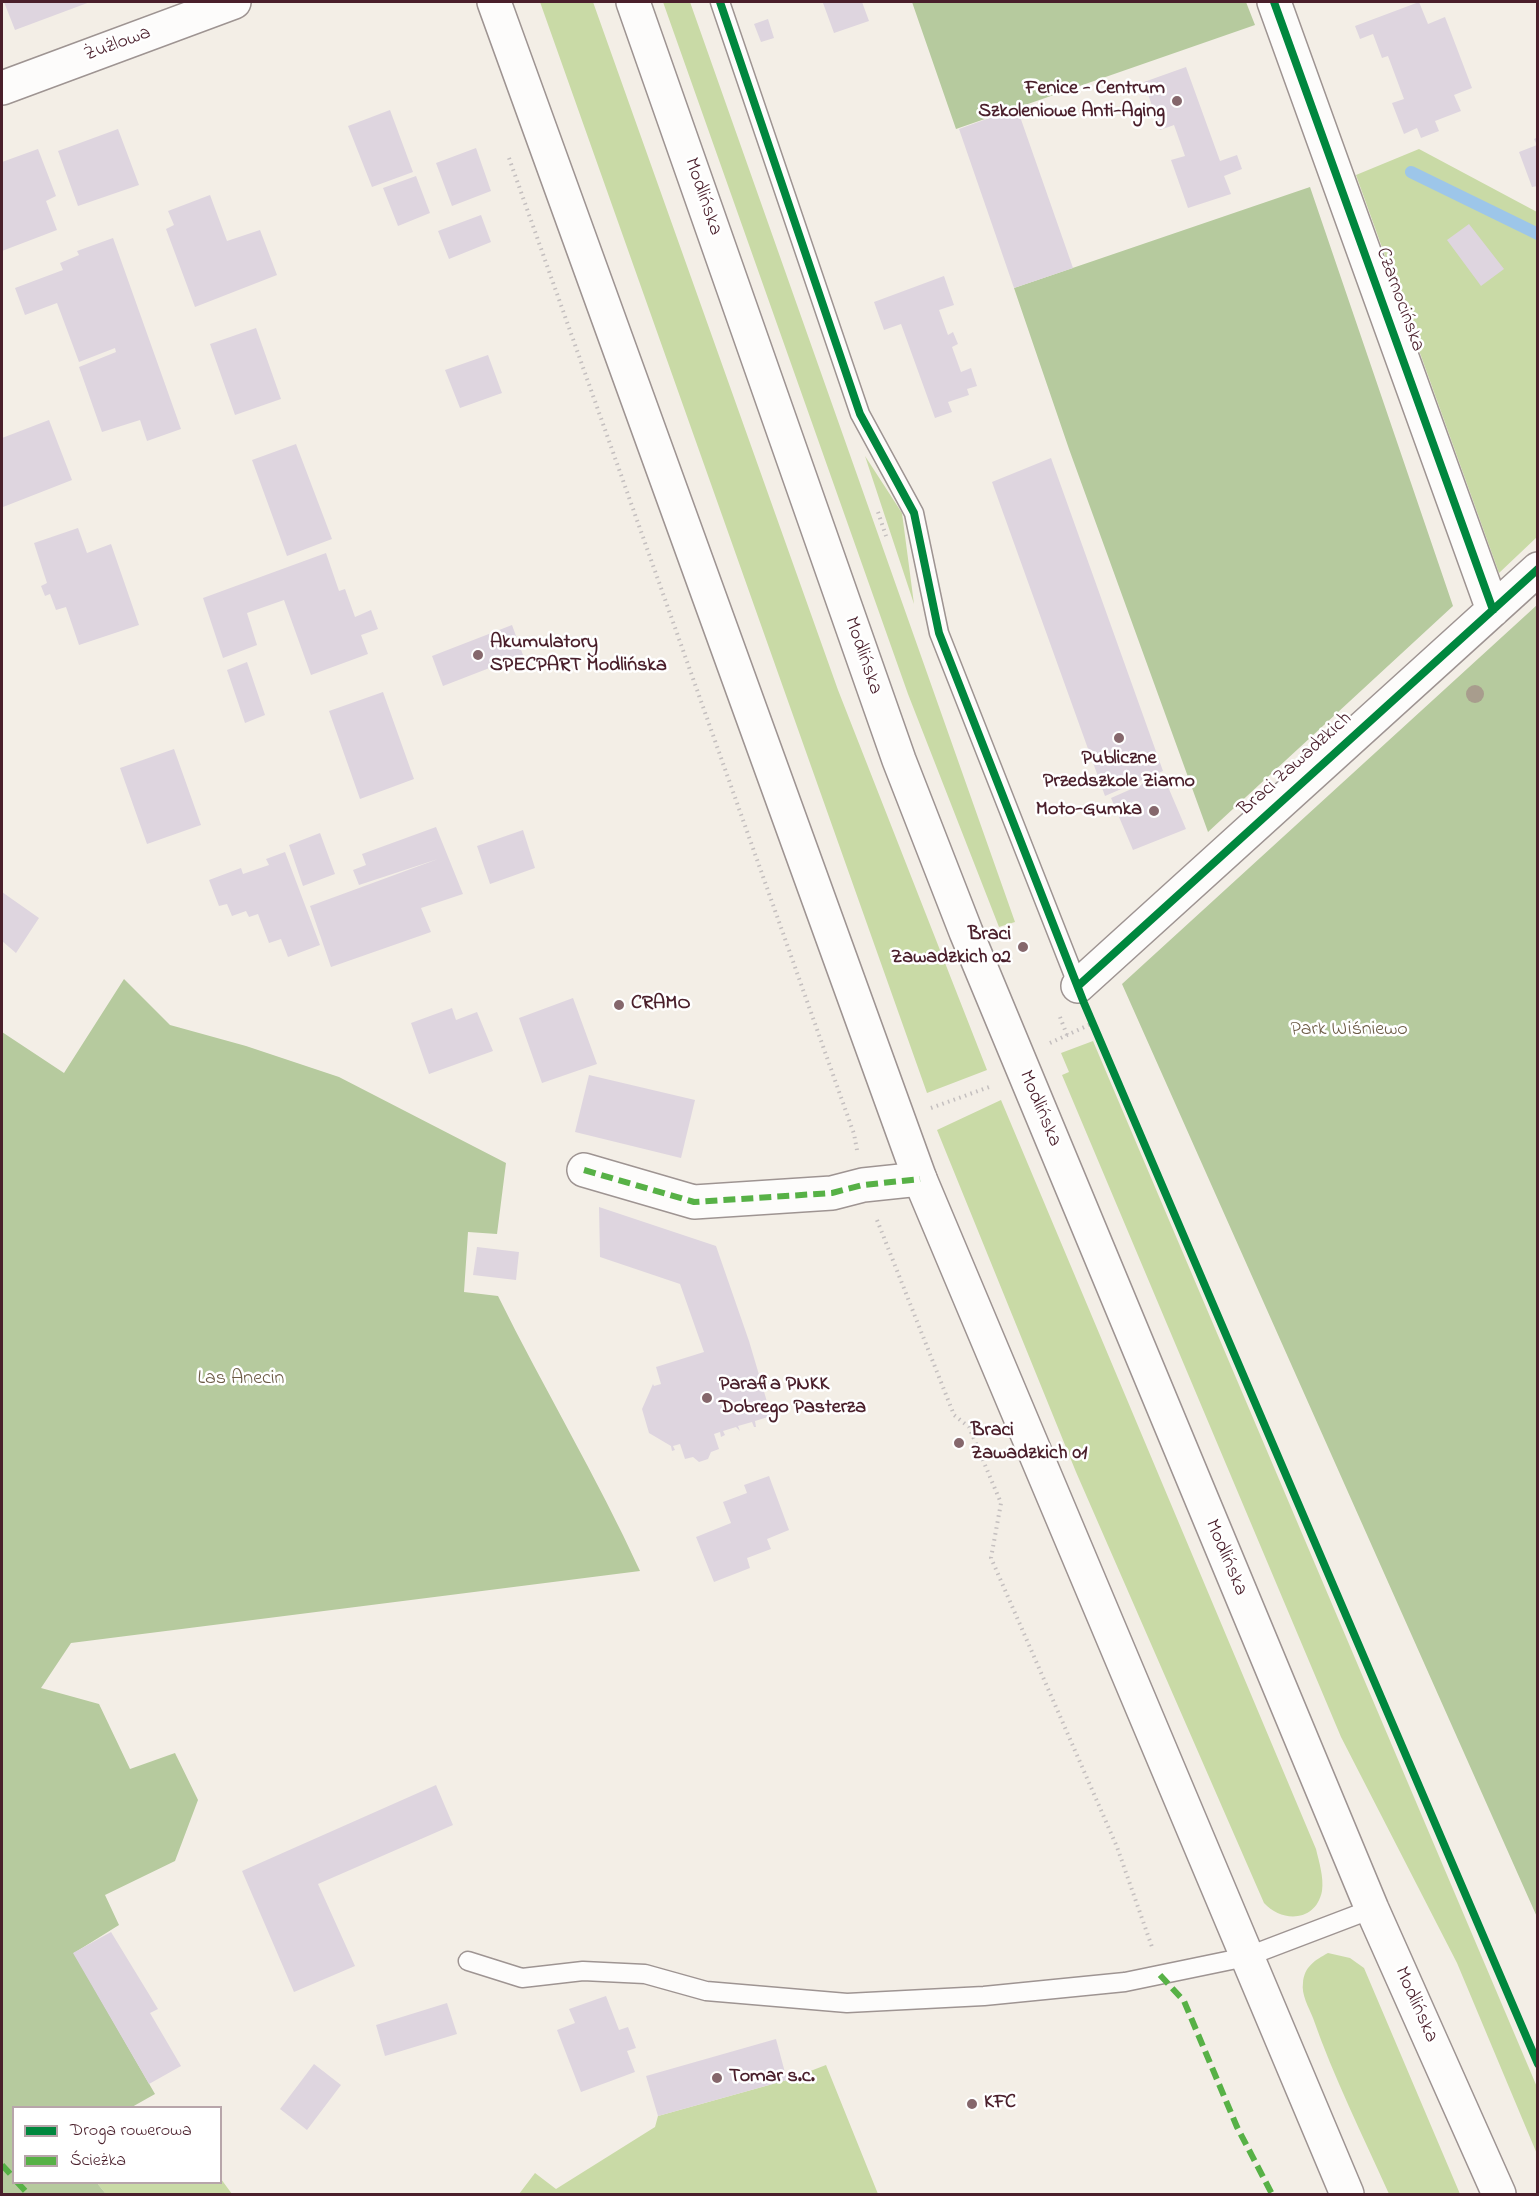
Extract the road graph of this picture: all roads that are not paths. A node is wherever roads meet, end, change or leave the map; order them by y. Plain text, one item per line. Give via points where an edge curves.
1 (234, 2) edge
2 (494, 2) edge
3 (633, 2) edge
4 (720, 2) edge
5 (1274, 2) edge
6 (2, 88) edge
7 (1538, 569) edge
8 (1493, 610) junction
9 (1078, 986) joint
10 (584, 1170) dead end
11 (920, 1179) junction
12 (1372, 1910) junction
13 (1246, 1957) junction
14 (468, 1961) dead end
15 (1347, 2194) edge
16 (1500, 2194) edge

1 - 6 main road, Żużlowa
2 - 11 main road
3 - 12 main road, Modlińska via 899,760 1024,1074
4 - 9 lane via 860,414 914,513 939,633
5 - 8 main road, Czarnocińska
7 - 8 main road, Braci Zawadzkich
8 - 9 main road, Braci Zawadzkich
10 - 11 main road via 694,1202 832,1193 863,1185
11 - 13 main road
12 - 13 lane
12 - 16 main road, Modlińska
13 - 14 lane via 1125,1982 984,1996 848,2003 706,1991 645,1974 583,1971 522,1978
13 - 15 main road

